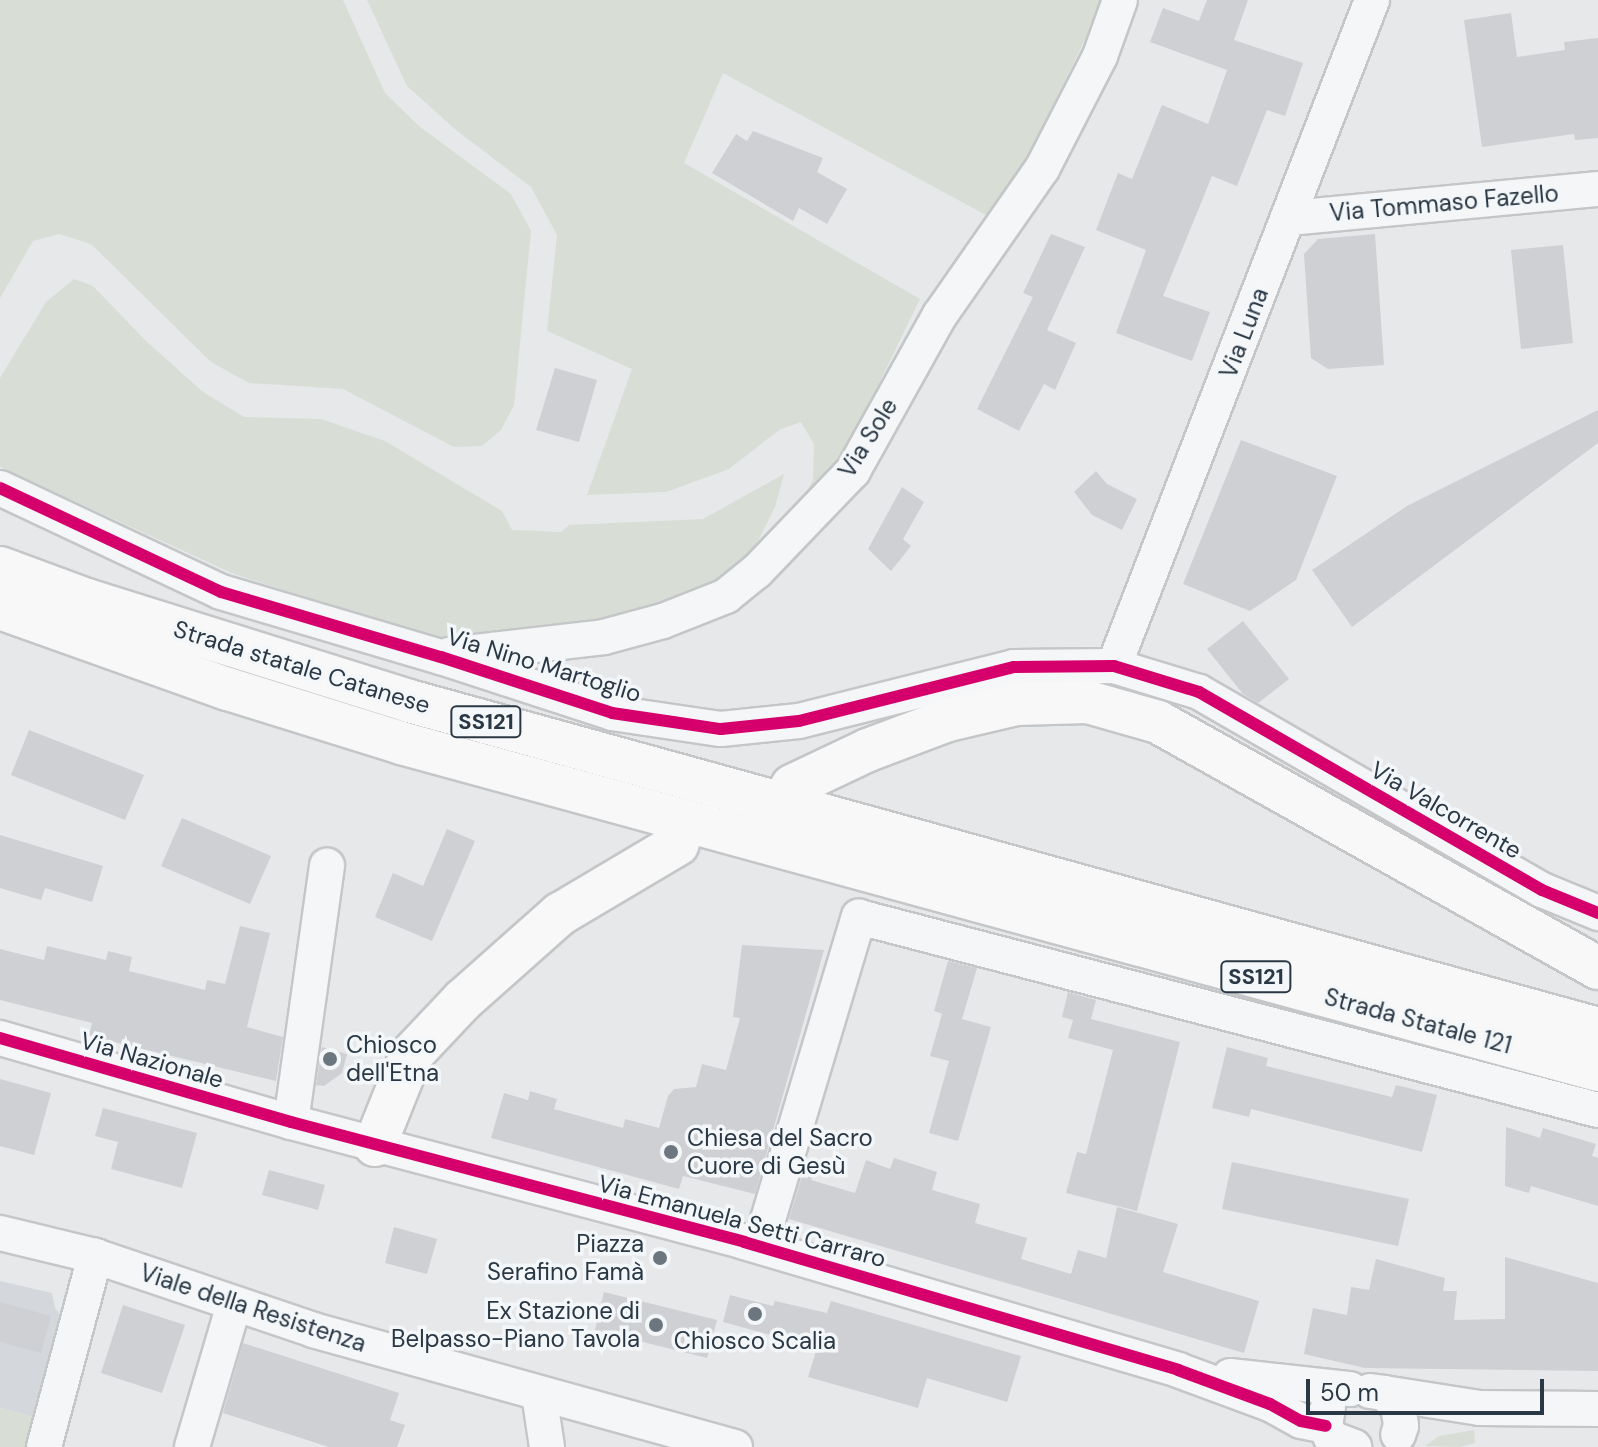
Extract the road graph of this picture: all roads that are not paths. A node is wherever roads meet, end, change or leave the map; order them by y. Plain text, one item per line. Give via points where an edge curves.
1 (1120, 0) edge
2 (1372, 0) edge
3 (1598, 189) edge
4 (1290, 218) junction
5 (0, 488) edge
6 (0, 568) edge
7 (0, 608) edge
8 (441, 657) junction
9 (1114, 666) junction
10 (1275, 739) joint
11 (792, 786) dead end
12 (678, 844) dead end
13 (977, 858) joint
14 (327, 866) dead end
15 (914, 883) joint
16 (1598, 913) edge
17 (1598, 968) edge
18 (1598, 1029) edge
19 (0, 1038) edge
20 (1598, 1070) edge
21 (1598, 1110) edge
22 (291, 1122) junction
23 (375, 1145) junction
24 (0, 1233) edge
25 (760, 1246) junction
26 (95, 1256) junction
27 (234, 1304) junction
28 (1178, 1370) junction
29 (1350, 1389) junction
30 (1384, 1393) junction
31 (539, 1394) junction
32 (1480, 1408) junction
33 (1598, 1409) edge
34 (1337, 1440) edge
35 (1392, 1442) edge
36 (44, 1447) edge
37 (192, 1447) edge
38 (547, 1447) edge
39 (735, 1447) edge

1 - 8 street, Via Sole via 1100,56 1042,169 940,315 853,471 757,571 726,596 663,621 604,637
2 - 4 street, Via Luna
3 - 4 street, Via Tommaso Fazello
4 - 9 street, Via Luna
5 - 8 street, Via Nino Martoglio via 221,592
6 - 13 main road, Strada statale Catanese / SS121 via 409,701
7 - 15 main road, Strada statale Catanese / SS121 via 228,689 401,743
8 - 9 street, Via Nino Martoglio via 612,713 721,729 799,721 1014,667
9 - 10 street, Via Nino Martoglio via 1199,692
10 - 16 street, Via Valcorrente via 1542,890
11 - 17 main road via 948,720 1016,704 1088,702 1158,722
12 - 23 main road via 560,914 463,1000 411,1055
13 - 18 main road, Strada Statale 121 / SS121
14 - 22 street
15 - 20 main road, Strada Statale 121 / SS121
19 - 22 street, Via Nazionale
21 - 25 street via 859,917
22 - 23 street, Via Emanuela Setti Carraro
23 - 25 street, Via Emanuela Setti Carraro
24 - 26 street, Viale della Resistenza
25 - 28 street, Via Emanuela Setti Carraro
26 - 27 street, Viale della Resistenza
26 - 36 street
27 - 31 street, Viale della Resistenza
27 - 37 street
28 - 29 street
28 - 34 street via 1270,1404
29 - 30 street
29 - 34 street via 1330,1403
30 - 32 street
30 - 35 street via 1398,1406 1401,1426
31 - 38 street
31 - 39 street, Viale della Resistenza
32 - 33 street
32 - 35 street

